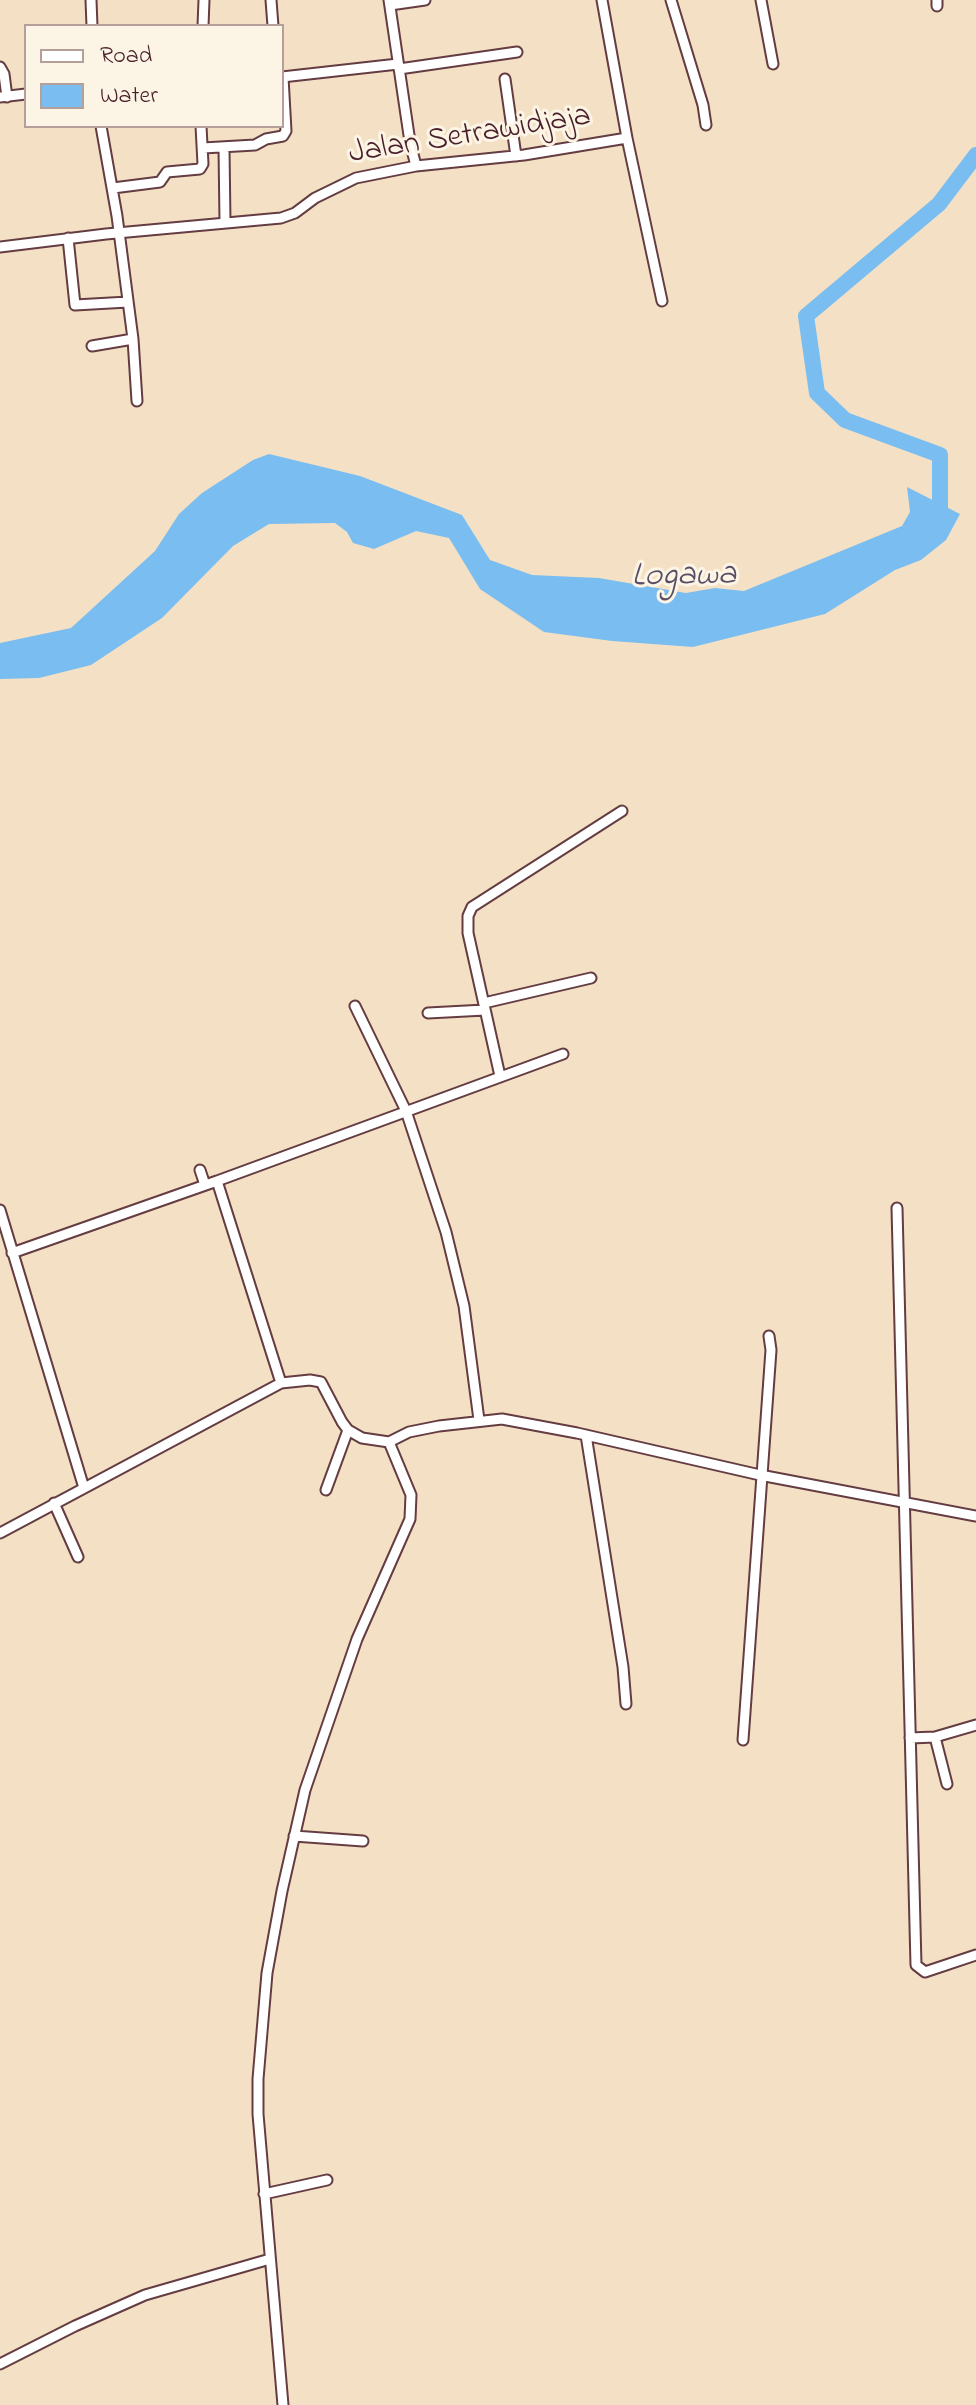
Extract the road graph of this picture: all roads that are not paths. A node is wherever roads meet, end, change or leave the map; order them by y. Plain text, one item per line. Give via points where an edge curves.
1 (91, 0) edge
2 (204, 0) edge
3 (271, 0) edge
4 (425, 0) edge
5 (602, 0) edge
6 (671, 0) edge
7 (761, 0) edge
8 (390, 2) edge
9 (92, 24) edge
10 (203, 24) edge
11 (273, 24) edge
12 (517, 52) dead end
13 (773, 64) dead end
14 (399, 66) junction
15 (0, 67) edge
16 (284, 77) edge
17 (505, 79) dead end
18 (24, 94) edge
19 (284, 96) edge
20 (3, 97) edge
21 (706, 125) dead end
22 (101, 128) edge
23 (201, 128) edge
24 (627, 138) junction
25 (203, 148) junction
26 (224, 148) junction
27 (516, 156) junction
28 (416, 166) junction
29 (113, 188) junction
30 (225, 222) junction
31 (119, 233) junction
32 (68, 238) junction
33 (0, 247) edge
34 (662, 301) dead end
35 (128, 302) junction
36 (133, 339) junction
37 (92, 346) dead end
38 (137, 401) dead end
39 (622, 811) dead end
40 (591, 978) dead end
41 (355, 1006) dead end
42 (484, 1006) junction
43 (428, 1013) dead end
44 (563, 1054) dead end
45 (500, 1076) junction
46 (406, 1111) junction
47 (200, 1170) dead end
48 (217, 1181) junction
49 (205, 1185) junction
50 (897, 1208) dead end
51 (0, 1210) edge
52 (12, 1253) junction
53 (769, 1336) dead end
54 (281, 1383) junction
55 (479, 1420) junction
56 (348, 1430) junction
57 (586, 1435) junction
58 (389, 1442) junction
59 (760, 1475) junction
60 (84, 1488) junction
61 (326, 1490) dead end
62 (54, 1503) junction
63 (906, 1503) junction
64 (976, 1516) edge
65 (0, 1533) edge
66 (78, 1557) dead end
67 (626, 1704) dead end
68 (976, 1725) edge
69 (935, 1737) junction
70 (910, 1738) junction
71 (743, 1740) dead end
72 (947, 1784) dead end
73 (294, 1836) junction
74 (363, 1841) dead end
75 (976, 1955) edge
76 (327, 2180) dead end
77 (264, 2194) junction
78 (270, 2259) junction
79 (0, 2364) edge
80 (283, 2405) edge

1 - 9 street
2 - 10 street
3 - 11 street
4 - 8 street
5 - 24 street, Jalan Setrawidjaja
6 - 21 street
7 - 13 street
8 - 14 street
12 - 14 street
14 - 16 street
14 - 28 street
15 - 20 street
17 - 27 street
18 - 20 street
19 - 26 street via 286,134
22 - 29 street
23 - 25 street
24 - 27 street, Jalan Setrawidjaja
24 - 34 street
25 - 26 street
25 - 29 street via 200,169 167,172 160,182
26 - 30 street
27 - 28 street, Jalan Setrawidjaja
28 - 30 street, Jalan Setrawidjaja via 346,181 281,218
29 - 31 street
30 - 31 street, Jalan Setrawidjaja
31 - 32 street, Jalan Setrawidjaja
31 - 35 street
32 - 33 street, Jalan Setrawidjaja
32 - 35 street via 75,305
35 - 36 street
36 - 37 street
36 - 38 street
39 - 42 street via 472,907 468,933
40 - 42 street
41 - 46 street
42 - 43 street
42 - 45 street
44 - 45 street
45 - 46 street
46 - 48 street
46 - 55 street via 464,1306
47 - 49 street
48 - 49 street
48 - 54 street
49 - 52 street
50 - 63 street
51 - 52 street
52 - 60 street
53 - 59 street
54 - 56 street via 321,1382
54 - 60 street
55 - 57 street via 502,1419
55 - 58 street via 409,1432
56 - 58 street
56 - 61 street
57 - 59 street
57 - 67 street
58 - 73 street via 411,1495 410,1519 357,1639
59 - 63 street
59 - 71 street
60 - 62 street
62 - 65 street
62 - 66 street
63 - 64 street
63 - 70 street
68 - 69 street
69 - 70 street
69 - 72 street
70 - 75 street via 916,1965 925,1972
73 - 74 street
73 - 77 street via 271,1940 263,2016 258,2079
76 - 77 street
77 - 78 street
78 - 79 street via 145,2295
78 - 80 street

